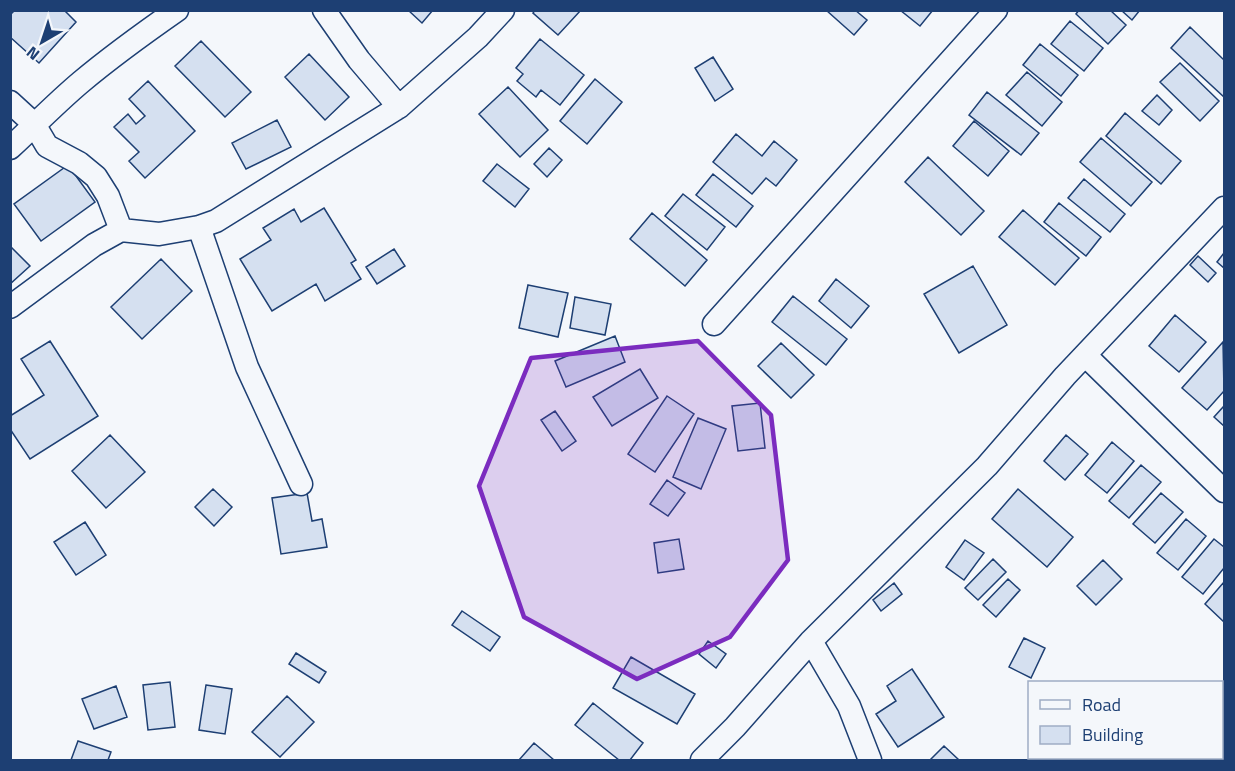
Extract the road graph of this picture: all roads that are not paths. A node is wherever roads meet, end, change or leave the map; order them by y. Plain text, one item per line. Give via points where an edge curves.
1 (177, 10) edge
2 (324, 10) edge
3 (503, 10) edge
4 (996, 10) edge
5 (10, 102) edge
6 (399, 107) junction
7 (34, 124) junction
8 (10, 148) edge
9 (1224, 208) edge
10 (199, 227) junction
11 (121, 230) junction
12 (10, 307) edge
13 (714, 324) dead end
14 (1085, 356) junction
15 (301, 484) dead end
16 (1224, 491) edge
17 (811, 641) junction
18 (702, 760) edge
19 (870, 760) edge

1 - 7 street via 125,47
2 - 6 street
3 - 6 street
4 - 13 street
5 - 7 street
6 - 10 street via 216,221
7 - 8 street
7 - 11 street via 47,146 96,177
9 - 14 street
10 - 11 street via 159,234
10 - 15 street via 248,367
11 - 12 street via 94,244
14 - 16 street
14 - 17 street via 987,466
17 - 18 street
17 - 19 street via 849,706

